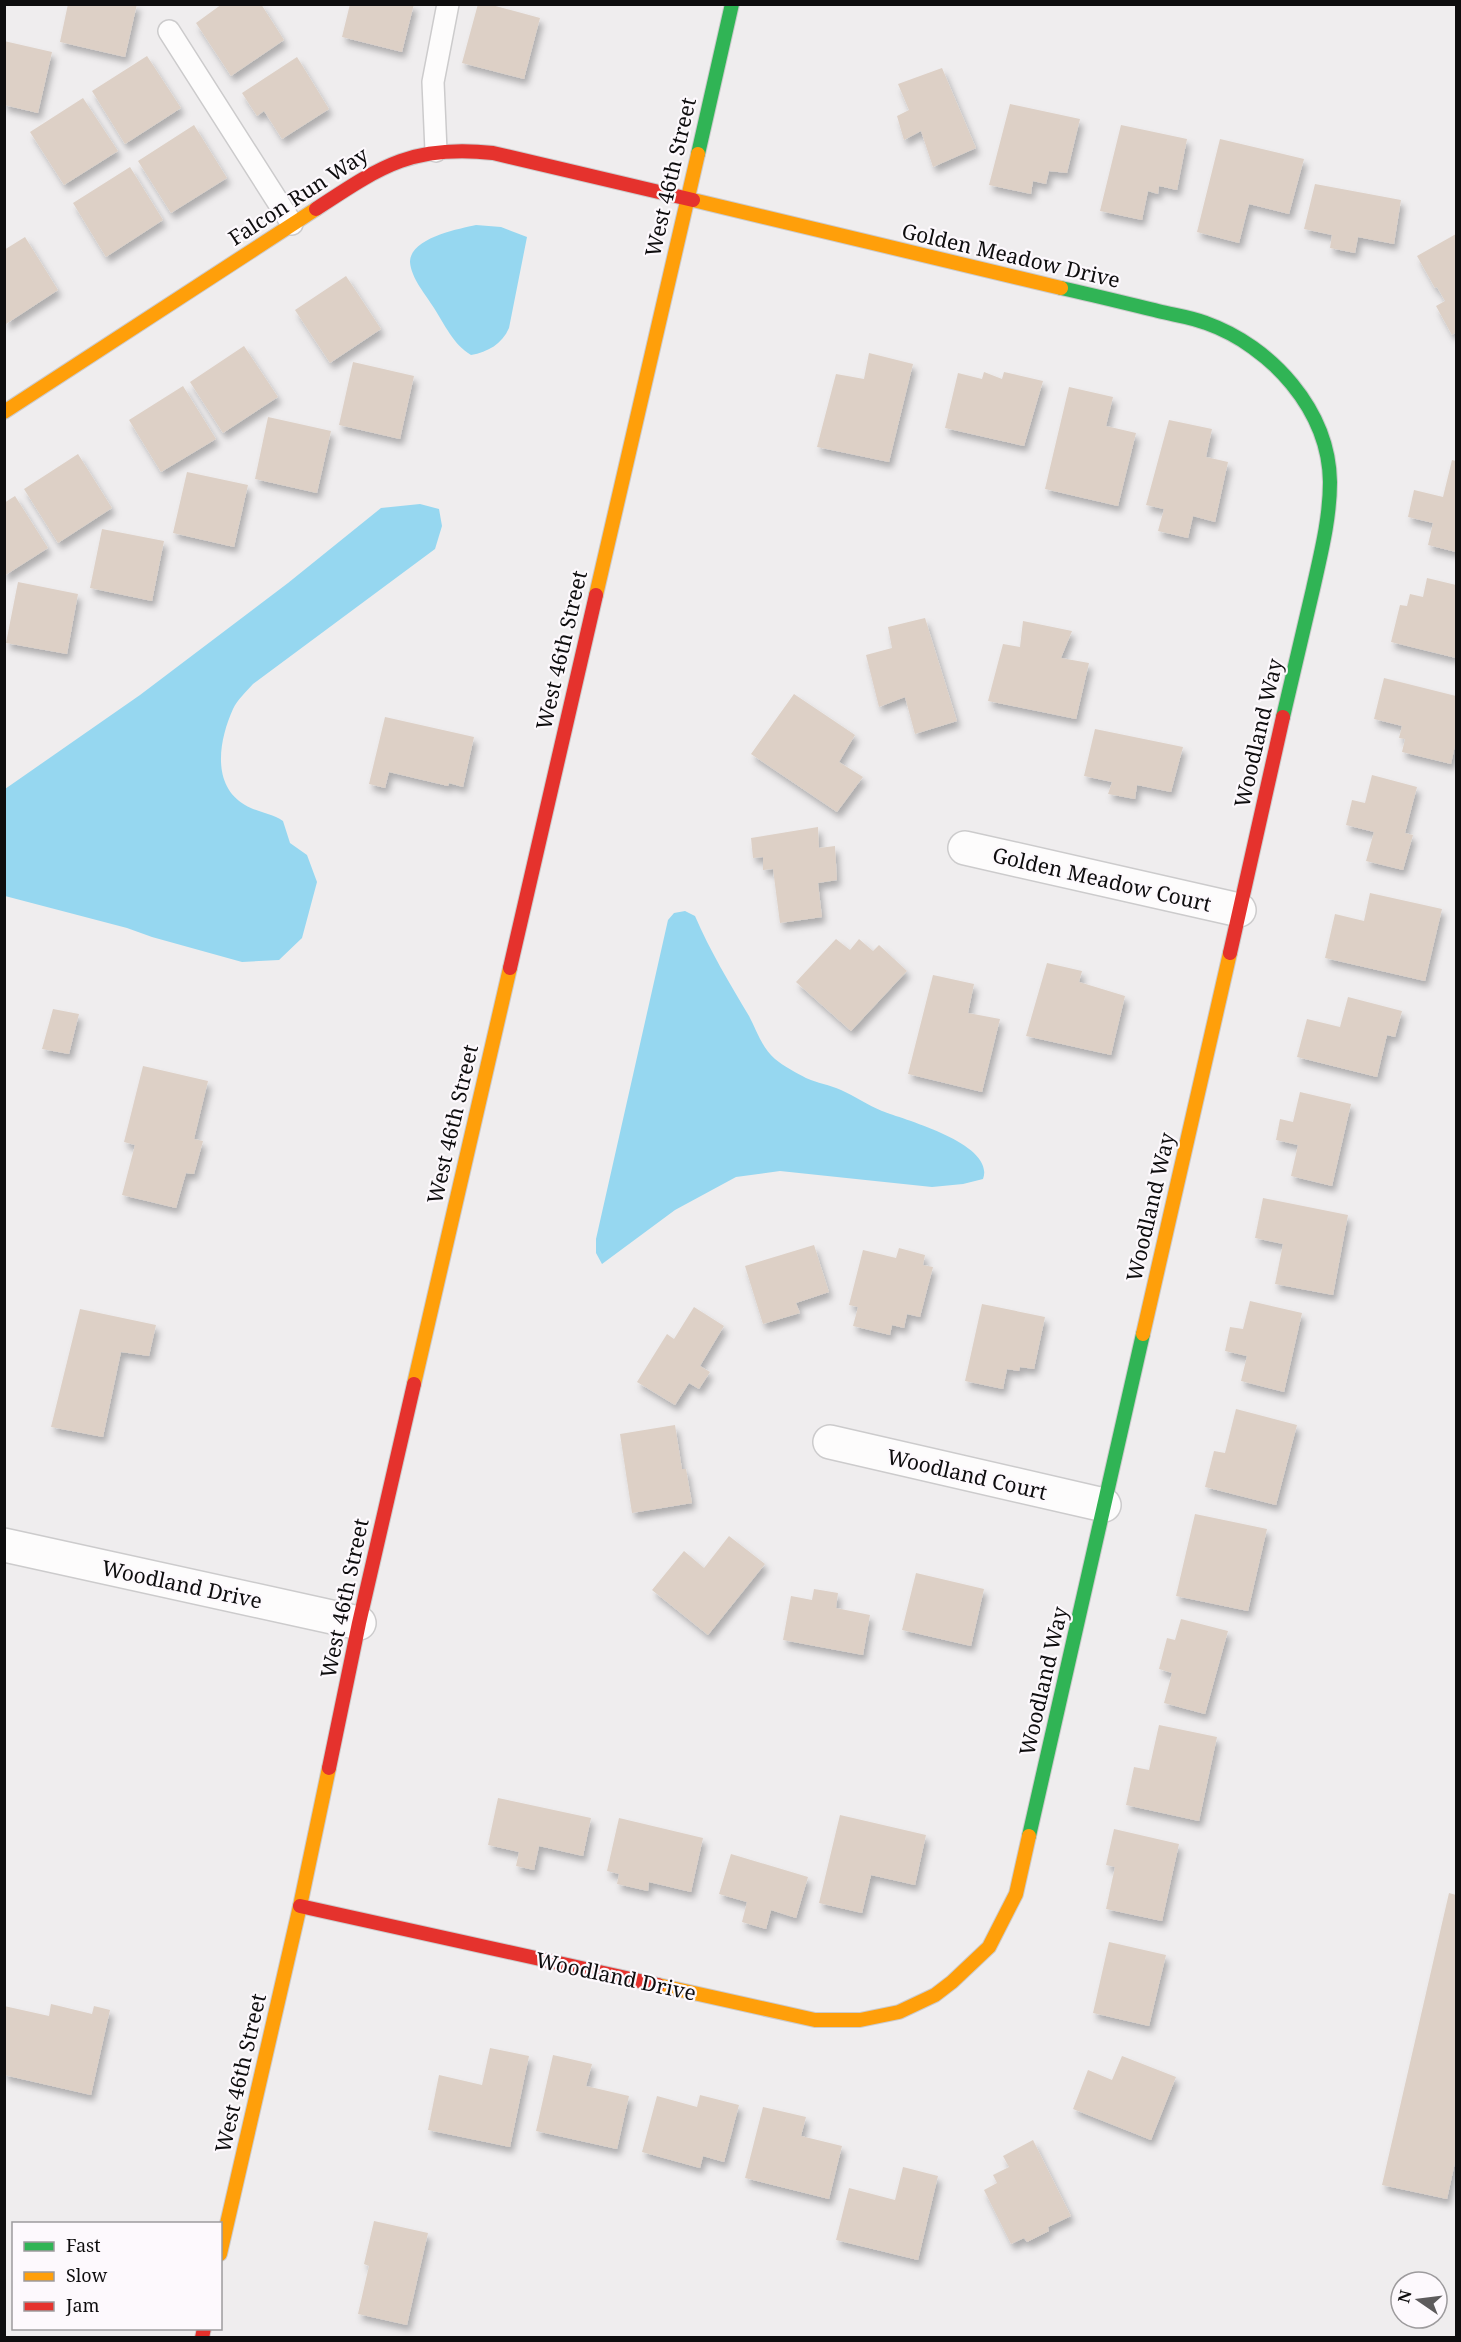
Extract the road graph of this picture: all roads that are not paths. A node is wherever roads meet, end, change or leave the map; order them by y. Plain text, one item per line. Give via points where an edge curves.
1 (448, 4) edge
2 (732, 4) edge
3 (169, 31) dead end
4 (436, 151) junction
5 (686, 200) junction
6 (292, 224) junction
7 (1302, 398) joint
8 (4, 412) edge
9 (965, 848) dead end
10 (1239, 910) junction
11 (830, 1442) dead end
12 (1104, 1506) junction
13 (4, 1545) edge
14 (358, 1623) junction
15 (300, 1906) junction
16 (931, 1998) joint
17 (222, 2245) edge

1 - 4 lane via 433,82
2 - 5 street, West 46th Street
3 - 6 lane
4 - 5 street, Falcon Run Way via 494,153
4 - 6 street, Falcon Run Way via 383,166
5 - 7 street, Golden Meadow Drive via 1205,322 1243,340 1266,357
5 - 14 street, West 46th Street
6 - 8 street, Falcon Run Way
7 - 10 street, Woodland Way via 1316,424 1330,478 1328,521
9 - 10 street, Golden Meadow Court
10 - 12 street, Woodland Way
11 - 12 street, Woodland Court
12 - 16 street, Woodland Way via 1016,1894 981,1957
13 - 14 street, Woodland Drive
14 - 15 street, West 46th Street
15 - 16 street, Woodland Drive via 815,2020 887,2016
15 - 17 street, West 46th Street

